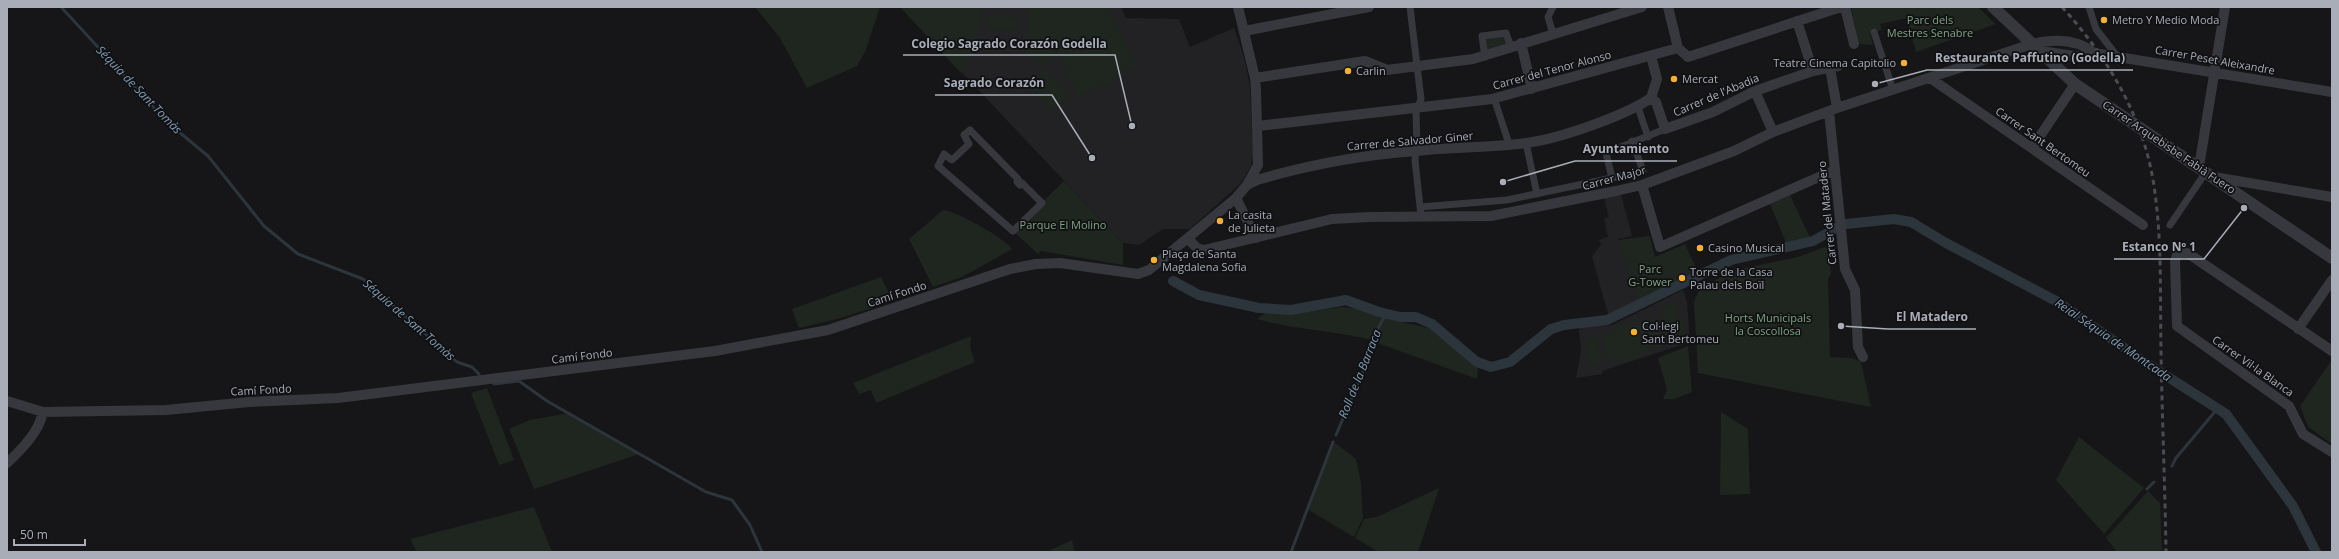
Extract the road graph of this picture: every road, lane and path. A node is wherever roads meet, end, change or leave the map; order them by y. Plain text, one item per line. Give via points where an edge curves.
1 (1238, 7) edge
2 (1369, 7) edge
3 (1410, 7) edge
4 (1553, 7) edge
5 (1642, 7) edge
6 (1668, 7) edge
7 (1840, 7) edge
8 (1845, 7) edge
9 (1993, 7) edge
10 (2089, 7) edge
11 (2225, 7) edge
12 (1797, 20) junction
13 (1244, 31) junction
14 (1874, 32) dead end
15 (1553, 34) junction
16 (1521, 43) junction
17 (1854, 44) dead end
18 (1511, 47) junction
19 (1678, 48) junction
20 (2036, 48) junction
21 (1485, 56) junction
22 (1651, 56) junction
23 (2117, 56) junction
24 (1417, 67) junction
25 (1834, 67) joint
26 (1813, 71) junction
27 (2214, 73) junction
28 (1255, 78) junction
29 (1930, 78) junction
30 (2075, 84) junction
31 (1532, 89) junction
32 (1893, 90) junction
33 (1755, 91) junction
34 (2332, 92) edge
35 (1494, 98) junction
36 (1651, 98) junction
37 (1419, 106) junction
38 (1638, 107) junction
39 (1833, 110) junction
40 (1258, 126) junction
41 (1665, 129) junction
42 (971, 131) joint
43 (1773, 132) junction
44 (1648, 137) junction
45 (1632, 141) junction
46 (1526, 143) junction
47 (1509, 144) junction
48 (2032, 148) junction
49 (1416, 151) junction
50 (1835, 170) junction
51 (2206, 172) junction
52 (1612, 178) junction
53 (1247, 185) junction
54 (1642, 185) junction
55 (1537, 194) junction
56 (2332, 197) edge
57 (1236, 198) junction
58 (1421, 212) junction
59 (2143, 225) dead end
60 (2170, 225) dead end
61 (1256, 238) junction
62 (1188, 239) junction
63 (2332, 258) edge
64 (2332, 280) edge
65 (2298, 329) junction
66 (2332, 351) edge
67 (1863, 357) dead end
68 (7, 400) edge
69 (43, 412) junction
70 (2332, 452) edge
71 (7, 463) edge

1 - 13 street
2 - 13 street
3 - 24 street
4 - 15 street via 1548,17
5 - 15 street
6 - 19 street
7 - 12 street
8 - 17 street
9 - 20 street, Carrer Arquebisbe Fabià Fuero
10 - 23 street via 2096,29
11 - 27 street
12 - 19 street via 1688,57
12 - 26 street
13 - 28 street
14 - 32 street
15 - 16 street
16 - 18 street
16 - 31 street
18 - 21 street
18 - 21 street via 1506,33 1482,36
19 - 22 street, Carrer del Tenor Alonso
20 - 23 street, Carrer Peset Aleixandre via 2081,56 2094,53
20 - 29 street, Carrer Major
20 - 30 street, Carrer Arquebisbe Fabià Fuero
21 - 24 street
22 - 31 street, Carrer del Tenor Alonso
22 - 36 street via 1657,79
23 - 27 street, Carrer Peset Aleixandre
24 - 28 street via 1387,70 1365,61
24 - 37 street via 1421,99
25 - 26 street, Carrer de l'Abadia
25 - 39 street, Carrer del Matadero
26 - 33 street, Carrer de l'Abadia
27 - 34 street, Carrer Peset Aleixandre
27 - 51 street
28 - 40 street
29 - 32 street, Carrer Major
29 - 48 street, Carrer Sant Bertomeu
30 - 48 street
30 - 51 street, Carrer Arquebisbe Fabià Fuero
31 - 35 street, Carrer del Tenor Alonso
32 - 39 street, Carrer Major
33 - 41 street, Carrer de l'Abadia via 1713,112
33 - 43 street
35 - 37 street, Carrer del Tenor Alonso
35 - 47 street
36 - 38 street, Carrer de Salvador Giner
36 - 41 street via 1656,102
37 - 40 street, Carrer del Tenor Alonso
37 - 49 street via 1416,112
38 - 44 street
38 - 46 street, Carrer de Salvador Giner via 1583,128
39 - 43 street, Carrer Major
39 - 50 street, Carrer del Matadero
40 - 53 street via 1258,165
41 - 44 street, Carrer de l'Abadia
42 - 42 street via 964,135 969,144 952,160 944,154 938,166 1013,231 1042,204 1022,183 1020,185 1016,180 1018,179
43 - 54 street, Carrer Major via 1734,151
44 - 45 street, Carrer de l'Abadia
45 - 52 street, Carrer de l'Abadia via 1606,153
45 - 52 street via 1643,171
46 - 47 street, Carrer de Salvador Giner
46 - 55 street
47 - 49 street, Carrer de Salvador Giner
48 - 59 street, Carrer Sant Bertomeu
49 - 53 street, Carrer de Salvador Giner via 1330,161
49 - 58 street via 1414,160
50 - 54 street via 1660,247
50 - 67 street, Carrer del Matadero via 1845,269 1855,290 1858,348
51 - 56 street
51 - 60 street
51 - 63 street, Carrer Arquebisbe Fabià Fuero
52 - 55 street
53 - 57 street, Carrer de Salvador Giner
54 - 58 street, Carrer Major via 1585,199 1491,216
55 - 58 street
57 - 61 street
57 - 62 street, Carrer de Salvador Giner
58 - 61 street, Carrer Major via 1332,219
61 - 62 street, Carrer Major via 1204,250 1197,248
62 - 69 street, Camí Fondo via 1149,270 1138,274 1060,263 1036,264 1010,269 828,330 715,351 338,398 249,402 166,410
64 - 65 street
65 - 66 street
65 - 70 street, Carrer Vil·la Blanca via 2189,254 2180,252 2175,261 2177,326 2289,406 2303,434
68 - 69 street, Camí Fondo
69 - 71 street via 41,421 30,438

